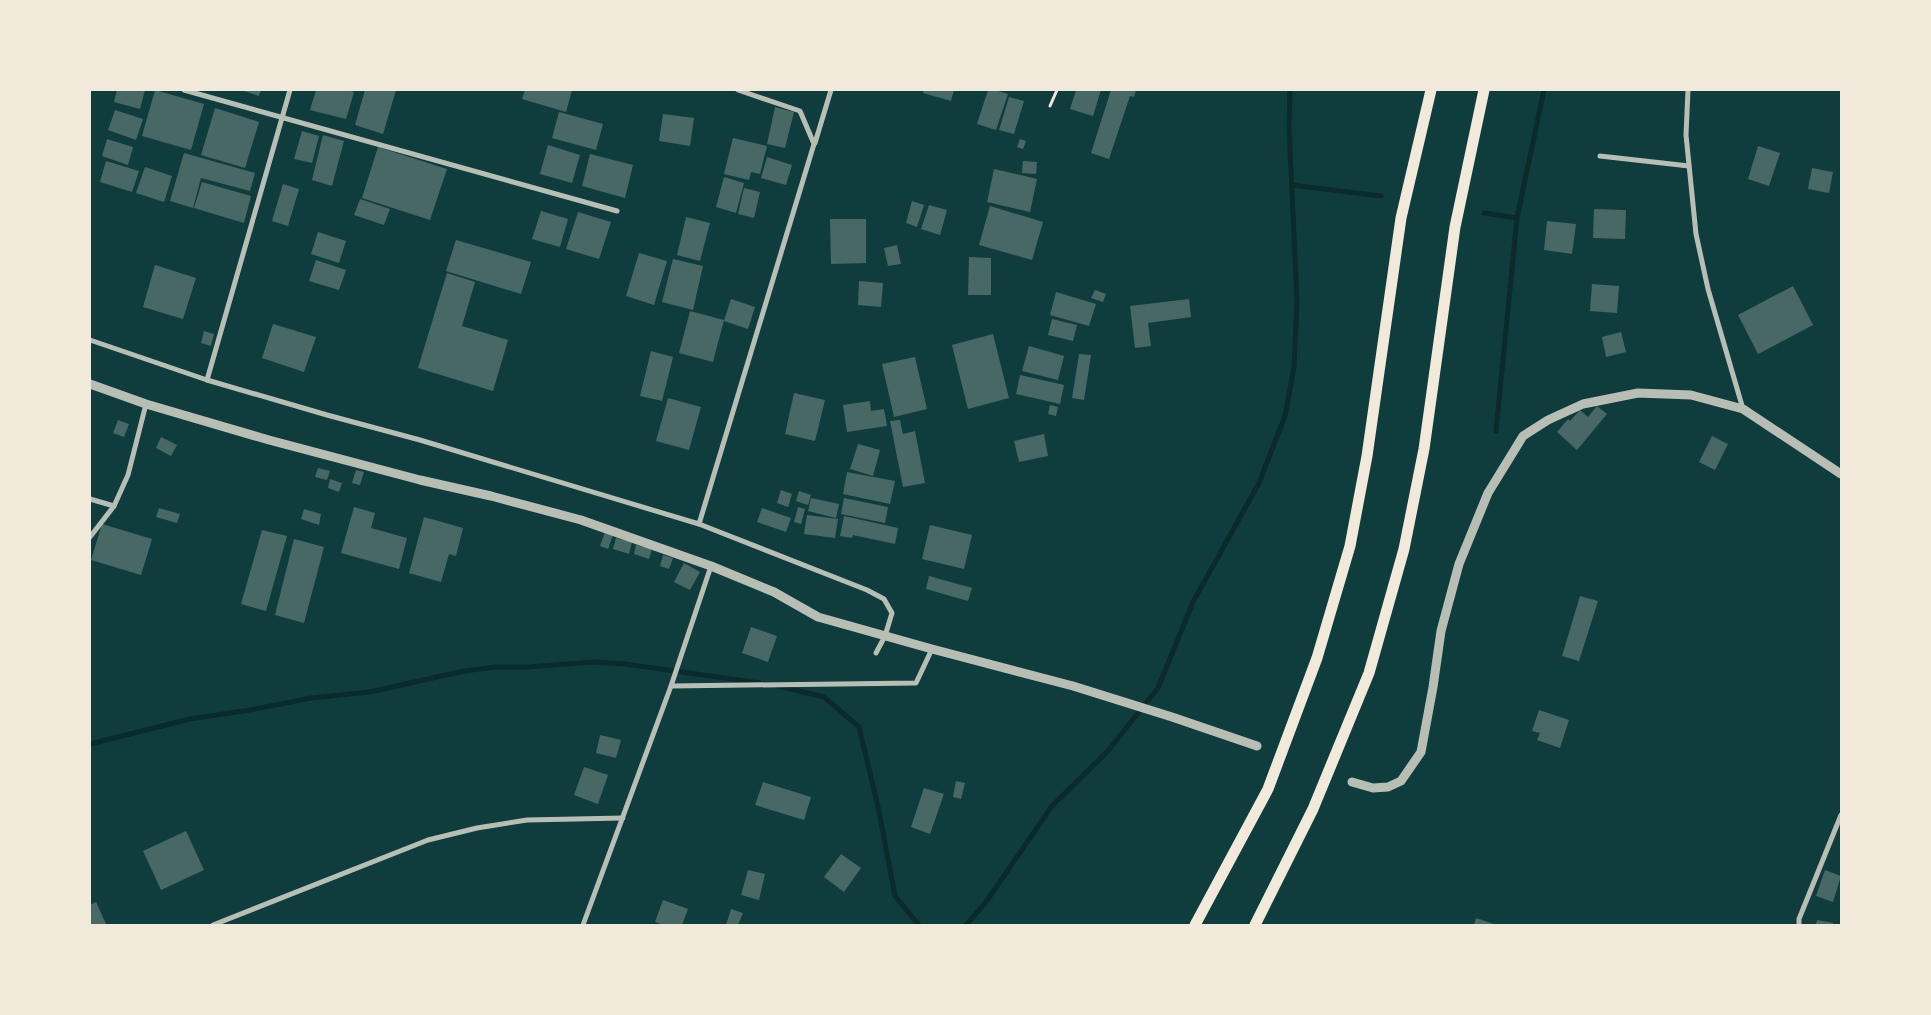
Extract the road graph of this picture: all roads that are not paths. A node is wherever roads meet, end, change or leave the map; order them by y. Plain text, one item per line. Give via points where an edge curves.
1 (184, 90) edge
2 (290, 90) edge
3 (738, 90) edge
4 (831, 90) edge
5 (1431, 90) edge
6 (1484, 90) edge
7 (1688, 90) edge
8 (282, 118) junction
9 (814, 144) junction
10 (1600, 156) dead end
11 (1689, 166) junction
12 (617, 211) dead end
13 (90, 340) edge
14 (207, 380) junction
15 (90, 384) edge
16 (146, 404) junction
17 (1743, 410) junction
18 (1841, 474) edge
19 (90, 499) edge
20 (114, 506) junction
21 (699, 524) junction
22 (90, 537) edge
23 (711, 566) junction
24 (885, 636) junction
25 (932, 649) junction
26 (876, 653) dead end
27 (671, 686) junction
28 (1256, 746) dead end
29 (1352, 782) dead end
30 (1841, 815) edge
31 (623, 818) junction
32 (212, 925) edge
33 (583, 925) edge
34 (1195, 925) edge
35 (1255, 925) edge
36 (1799, 925) edge

1 - 8 street
2 - 8 street
3 - 9 street via 800,111
4 - 9 street
5 - 34 highway via 1401,218 1350,546 1317,658 1268,789
6 - 35 highway via 1455,227 1424,449 1404,549 1369,673 1314,809
7 - 11 street via 1686,135
8 - 12 street
8 - 14 street
9 - 21 street
10 - 11 street
11 - 17 street via 1696,234 1708,289
13 - 14 street
14 - 21 street
15 - 16 street
16 - 20 street via 128,475
16 - 23 street via 420,480 536,507
17 - 18 street
17 - 29 street via 1691,395 1638,393 1583,404 1548,420 1524,436 1488,493 1459,564 1440,631 1421,752 1401,781 1388,787 1372,788
19 - 20 street
20 - 22 street
21 - 24 street via 884,599 892,613
23 - 24 street via 774,592 818,616
23 - 27 street
24 - 25 street
24 - 26 street
25 - 27 street via 916,683
25 - 28 street via 1072,686
27 - 31 street
30 - 36 street
31 - 32 street via 527,820 428,840
31 - 33 street

